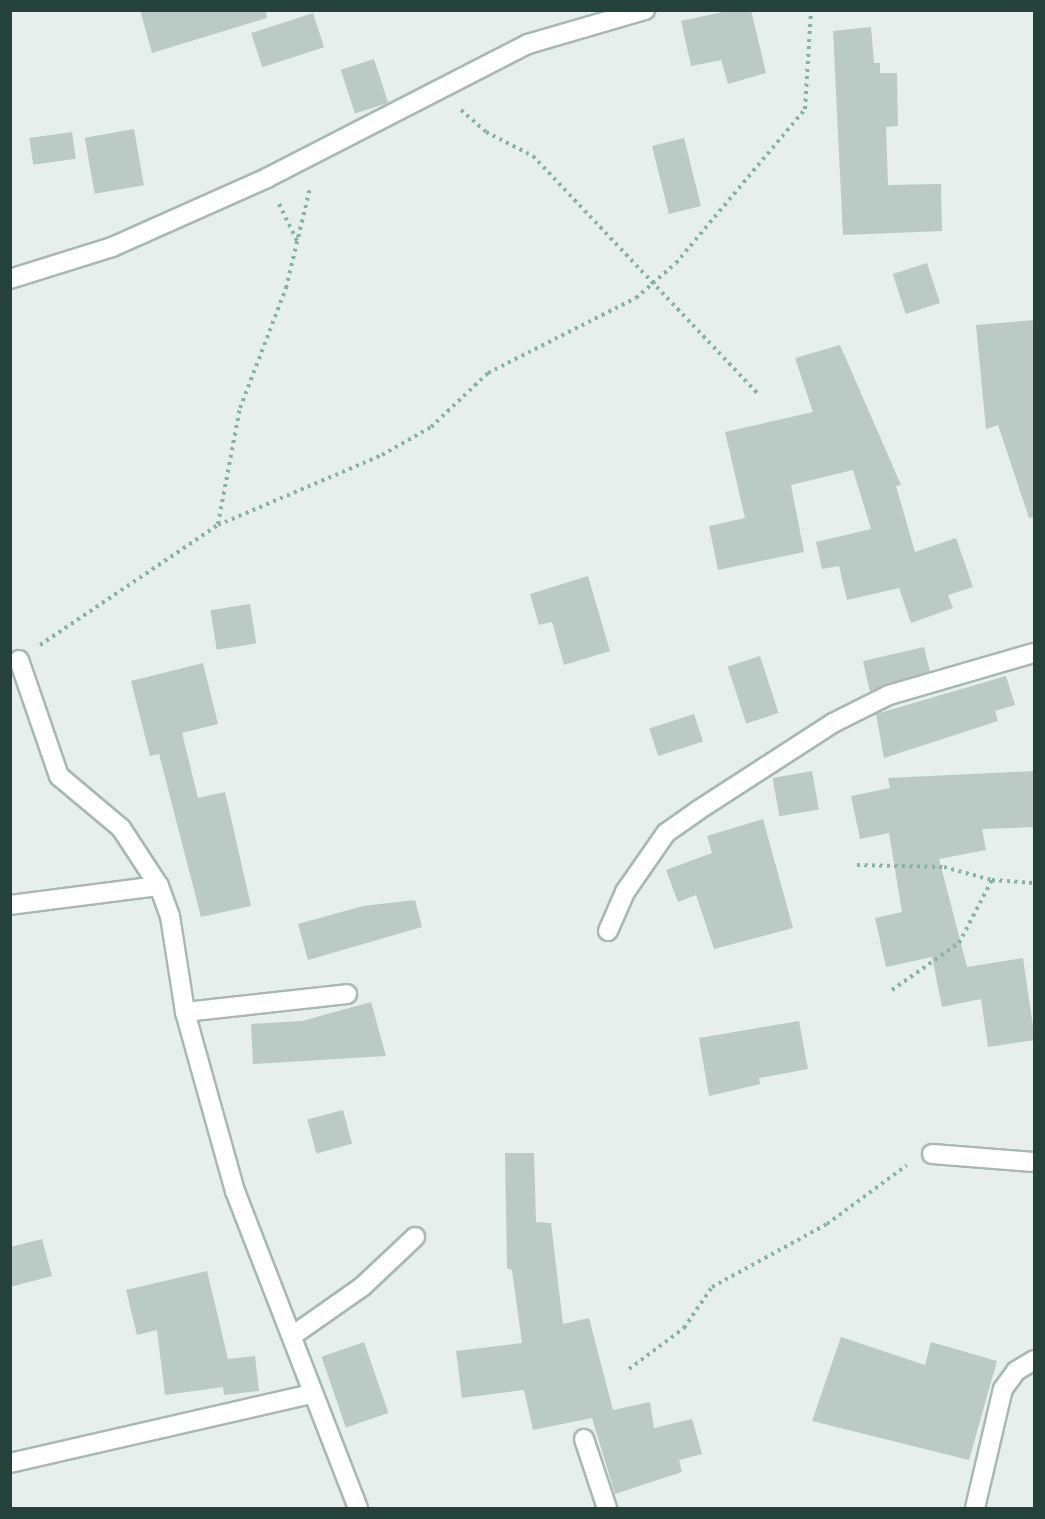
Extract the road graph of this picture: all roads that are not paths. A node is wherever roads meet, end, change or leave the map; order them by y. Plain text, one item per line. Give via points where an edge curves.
1 (645, 10) edge
2 (10, 279) edge
3 (1035, 653) edge
4 (19, 660) road end
5 (159, 886) junction
6 (10, 905) edge
7 (608, 931) dead end
8 (347, 994) dead end
9 (185, 1012) junction
10 (932, 1154) road end
11 (1035, 1162) edge
12 (416, 1237) dead end
13 (292, 1336) junction
14 (1035, 1360) edge
15 (312, 1394) junction
16 (584, 1439) dead end
17 (10, 1463) edge
18 (358, 1509) edge
19 (607, 1509) edge
20 (975, 1509) edge

1 - 2 street via 528,44 267,178 112,247
3 - 7 street via 889,695 833,723 666,833 625,892
4 - 5 street via 59,776 121,828
5 - 6 street
5 - 9 street via 170,916
8 - 9 street
9 - 13 street via 236,1191
10 - 11 street
12 - 13 street via 362,1287
13 - 15 street
14 - 20 street via 1016,1371 1003,1389
15 - 17 street
15 - 18 street
16 - 19 street

